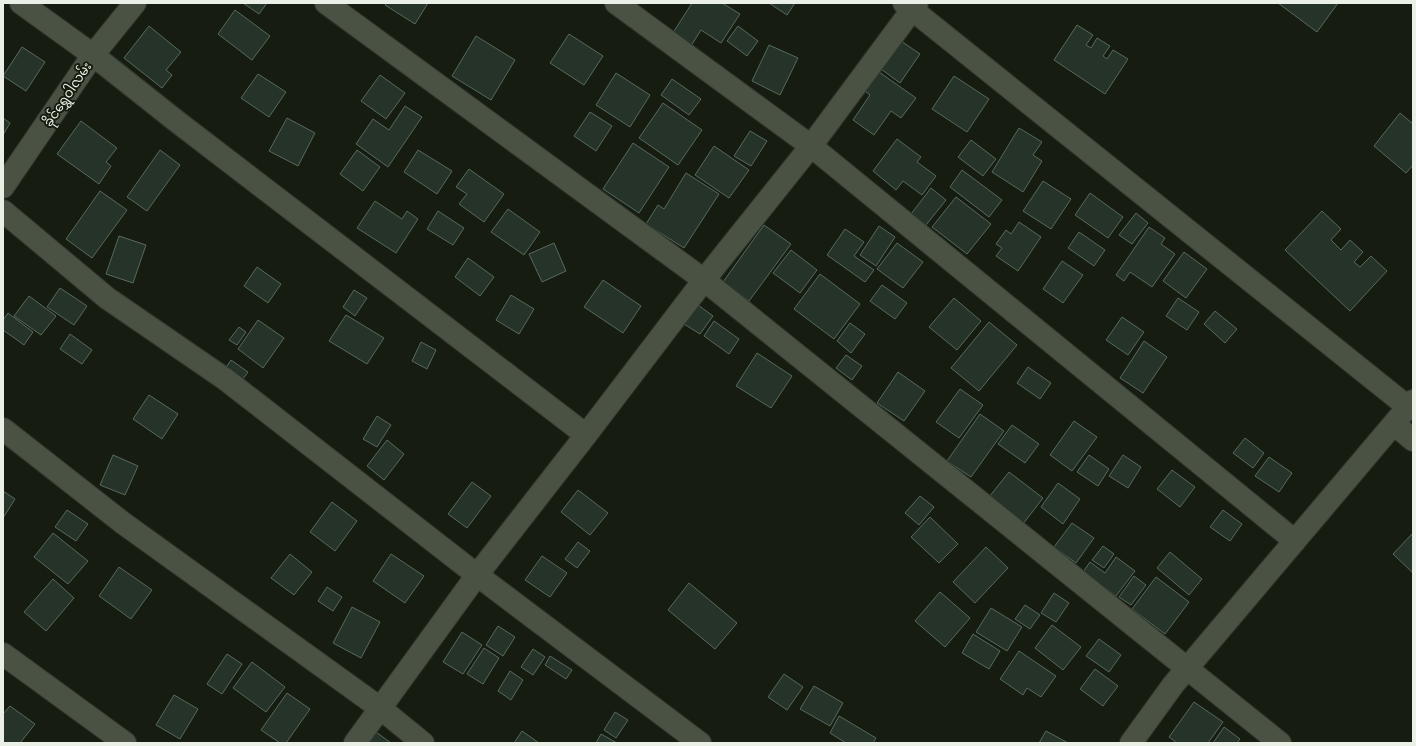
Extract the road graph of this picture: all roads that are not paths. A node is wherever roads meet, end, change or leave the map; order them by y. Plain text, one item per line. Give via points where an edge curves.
1 (22, 3) edge
2 (135, 3) edge
3 (326, 3) edge
4 (616, 3) edge
5 (911, 5) edge
6 (93, 55) junction
7 (811, 146) junction
8 (3, 187) edge
9 (3, 211) edge
10 (704, 280) junction
11 (1410, 404) edge
12 (1394, 424) junction
13 (3, 429) edge
14 (586, 435) junction
15 (1413, 440) edge
16 (1294, 541) junction
17 (477, 575) junction
18 (3, 654) edge
19 (1187, 669) junction
20 (380, 708) junction
21 (125, 743) edge
22 (355, 743) edge
23 (423, 743) edge
24 (700, 743) edge
25 (1131, 743) edge
26 (1280, 743) edge

1 - 6 street
2 - 6 street, ခိုင်ရွှေဝါလမ်း
3 - 10 street
4 - 7 street
5 - 7 street
5 - 11 street
6 - 8 street, ခိုင်ရွှေဝါလမ်း
6 - 14 street
7 - 10 street
7 - 16 street
9 - 17 street via 107,298 225,380
10 - 14 street
10 - 19 street
11 - 12 street
12 - 15 street
12 - 16 street
13 - 20 street via 122,523
14 - 17 street
16 - 19 street
17 - 20 street
17 - 24 street
18 - 21 street
19 - 25 street
19 - 26 street
20 - 22 street
20 - 23 street

